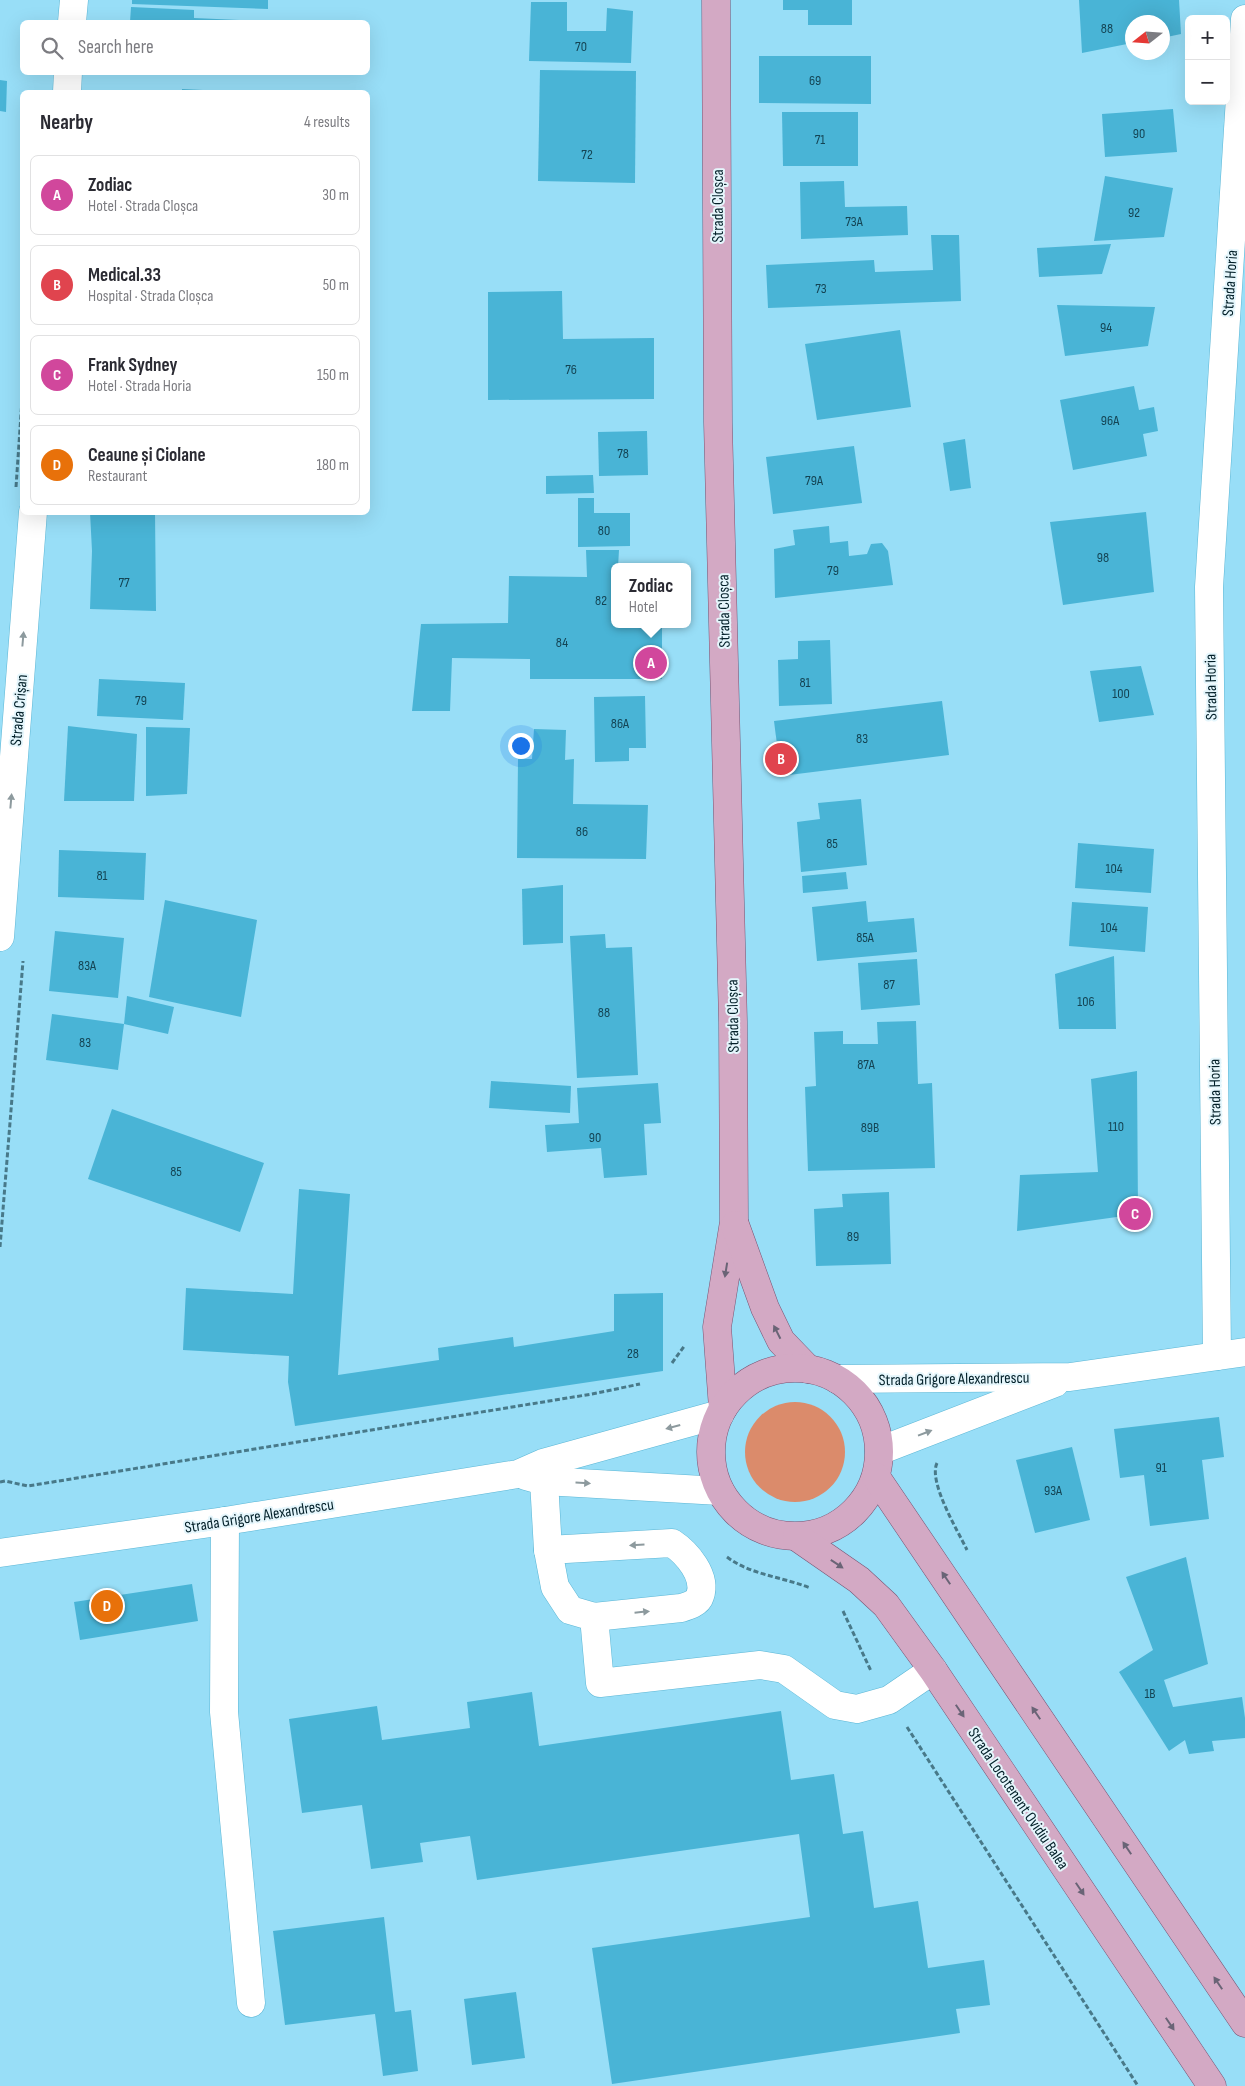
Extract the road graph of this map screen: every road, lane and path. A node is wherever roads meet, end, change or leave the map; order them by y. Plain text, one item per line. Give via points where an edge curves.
1 (74, 0) edge
2 (716, 0) edge
3 (72, 20) edge
4 (1245, 20) edge
5 (68, 75) edge
6 (67, 90) edge
7 (34, 515) edge
8 (0, 937) edge
9 (734, 1222) junction
10 (689, 1340) dead end
11 (1245, 1352) edge
12 (1217, 1356) junction
13 (672, 1363) dead end
14 (808, 1369) junction
15 (1070, 1377) junction
16 (837, 1379) junction
17 (640, 1384) dead end
18 (722, 1411) junction
19 (939, 1460) dead end
20 (877, 1464) junction
21 (518, 1474) junction
22 (544, 1480) junction
23 (0, 1482) edge
24 (720, 1491) junction
25 (225, 1521) junction
26 (796, 1537) junction
27 (548, 1550) junction
28 (0, 1553) edge
29 (968, 1553) dead end
30 (722, 1554) dead end
31 (816, 1590) dead end
32 (836, 1605) dead end
33 (594, 1617) junction
34 (933, 1670) junction
35 (889, 1700) junction
36 (251, 2003) dead end
37 (1245, 2023) edge
38 (1138, 2086) edge
39 (1212, 2086) edge

1 - 3 street
2 - 9 main road, Strada Cloșca via 718,424 733,1022
4 - 12 street, Strada Horia via 1209,588
5 - 6 street
8 -> 7 street, Strada Crișan
14 -> 9 main road, Strada Cloșca via 782,1341 765,1308
9 -> 18 main road, Strada Cloșca via 717,1327
10 - 13 path
11 - 12 street, Strada Grigore Alexandrescu
12 - 15 street, Strada Grigore Alexandrescu
14 - 16 main road
14 - 18 main road via 792,1368 760,1376 734,1395
15 - 16 street, Strada Grigore Alexandrescu
20 -> 15 street, Strada Grigore Alexandrescu
16 - 20 main road via 867,1410 877,1434
17 - 23 path via 28,1486
18 -> 21 street, Strada Grigore Alexandrescu via 542,1463
18 - 24 main road via 711,1444 711,1461
19 - 29 path via 936,1466 938,1488
20 - 26 main road via 870,1491 846,1519 826,1531
37 -> 20 main road
21 - 22 street, Strada Grigore Alexandrescu
21 - 25 street, Strada Grigore Alexandrescu
22 -> 24 street, Strada Grigore Alexandrescu
22 - 27 street
24 - 26 main road via 748,1522 771,1533
25 - 28 street, Strada Grigore Alexandrescu
25 - 36 street via 224,1712
26 -> 34 main road, Strada Locotenent Ovidiu Balea via 859,1580 886,1604
27 - 33 street via 555,1586 570,1610
33 -> 27 street via 694,1604 700,1597 701,1584 695,1568 685,1552 672,1543
30 - 31 path via 758,1572
32 - 35 path via 843,1612 865,1661
33 - 35 street via 600,1683 760,1665 784,1669 834,1705 857,1709
34 - 35 street
34 -> 39 main road, Strada Locotenent Ovidiu Balea
35 - 38 path

